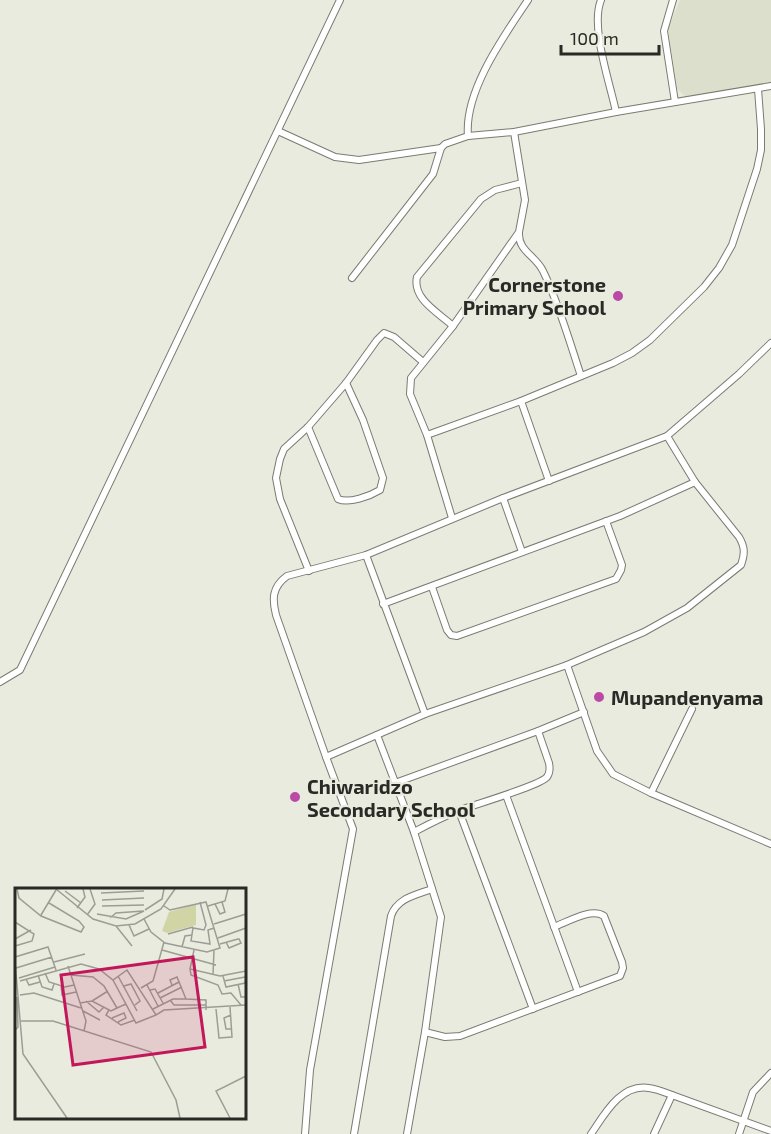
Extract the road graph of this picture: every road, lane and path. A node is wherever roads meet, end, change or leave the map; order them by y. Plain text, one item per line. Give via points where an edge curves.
1 (340, 0) edge
2 (528, 0) edge
3 (601, 0) edge
4 (673, 0) edge
5 (771, 86) edge
6 (758, 88) junction
7 (675, 102) junction
8 (616, 112) junction
9 (278, 131) junction
10 (514, 132) junction
11 (468, 136) junction
12 (441, 148) junction
13 (522, 183) junction
14 (519, 232) junction
15 (352, 278) dead end
16 (453, 326) junction
17 (771, 343) edge
18 (423, 362) junction
19 (581, 376) junction
20 (346, 383) junction
21 (521, 401) junction
22 (308, 427) junction
23 (427, 435) junction
24 (667, 436) junction
25 (549, 481) junction
26 (695, 482) junction
27 (503, 498) junction
28 (453, 518) junction
29 (606, 521) junction
30 (522, 552) junction
31 (366, 555) junction
32 (309, 571) junction
33 (432, 587) junction
34 (383, 604) junction
35 (567, 665) junction
36 (0, 682) edge
37 (692, 709) dead end
38 (584, 712) junction
39 (425, 714) junction
40 (538, 731) junction
41 (377, 735) junction
42 (326, 757) junction
43 (395, 783) junction
44 (651, 794) junction
45 (506, 795) junction
46 (459, 810) junction
47 (414, 832) junction
48 (771, 844) edge
49 (432, 889) junction
50 (554, 927) junction
51 (578, 992) junction
52 (533, 1009) junction
53 (425, 1032) junction
54 (771, 1073) edge
55 (672, 1095) junction
56 (744, 1119) junction
57 (771, 1131) edge
58 (305, 1134) edge
59 (354, 1134) edge
60 (407, 1134) edge
61 (591, 1134) edge
62 (654, 1134) edge
63 (739, 1134) edge

1 - 9 street
2 - 11 street via 501,40 473,96 468,109
3 - 8 street via 598,34
4 - 7 street via 664,31
5 - 6 street
6 - 7 street
6 - 19 street via 761,150 757,169 732,245 719,268 650,339 632,353
7 - 8 street
8 - 10 street
9 - 12 street via 335,157 359,160
9 - 36 street via 20,670
10 - 11 street
10 - 13 street
11 - 12 street
12 - 15 street via 433,174
13 - 14 street via 525,209
13 - 16 street via 495,190 481,199 417,277 418,293
14 - 16 street
14 - 19 street via 523,249 543,270
16 - 18 street
17 - 24 street
18 - 20 street via 384,333
18 - 23 street via 411,378 410,394
19 - 21 street
20 - 22 street
20 - 22 street via 383,478 380,490 344,502 338,499
21 - 23 street
21 - 25 street
22 - 32 street via 284,449 276,478 280,499
23 - 28 street
24 - 25 street
24 - 26 street
25 - 27 street
26 - 29 street
26 - 35 street via 744,546 741,565 669,619
27 - 28 street
27 - 30 street
28 - 31 street
29 - 30 street
29 - 33 street via 622,565 616,579 457,636 447,630
30 - 33 street
31 - 32 street
31 - 34 street
32 - 42 street via 287,576 280,582 275,588 273,605
33 - 34 street
34 - 39 street
35 - 38 street
35 - 39 street
37 - 44 street
38 - 40 street
38 - 44 street via 605,765 613,774
39 - 41 street
40 - 43 street
40 - 45 street via 549,772 542,781
41 - 42 street
41 - 43 street
42 - 58 street via 353,829 310,1070
43 - 47 street
44 - 48 street
45 - 46 street
45 - 50 street
46 - 47 street
46 - 52 street
47 - 49 street
49 - 53 street via 441,917
49 - 59 street via 399,903 391,916
50 - 51 street
50 - 51 street via 601,913 622,962 620,976
51 - 52 street
52 - 53 street via 460,1036
53 - 60 street
54 - 56 street via 753,1092
55 - 56 street
55 - 61 street via 648,1087 633,1089 615,1101
55 - 62 street
56 - 57 street
56 - 63 street

